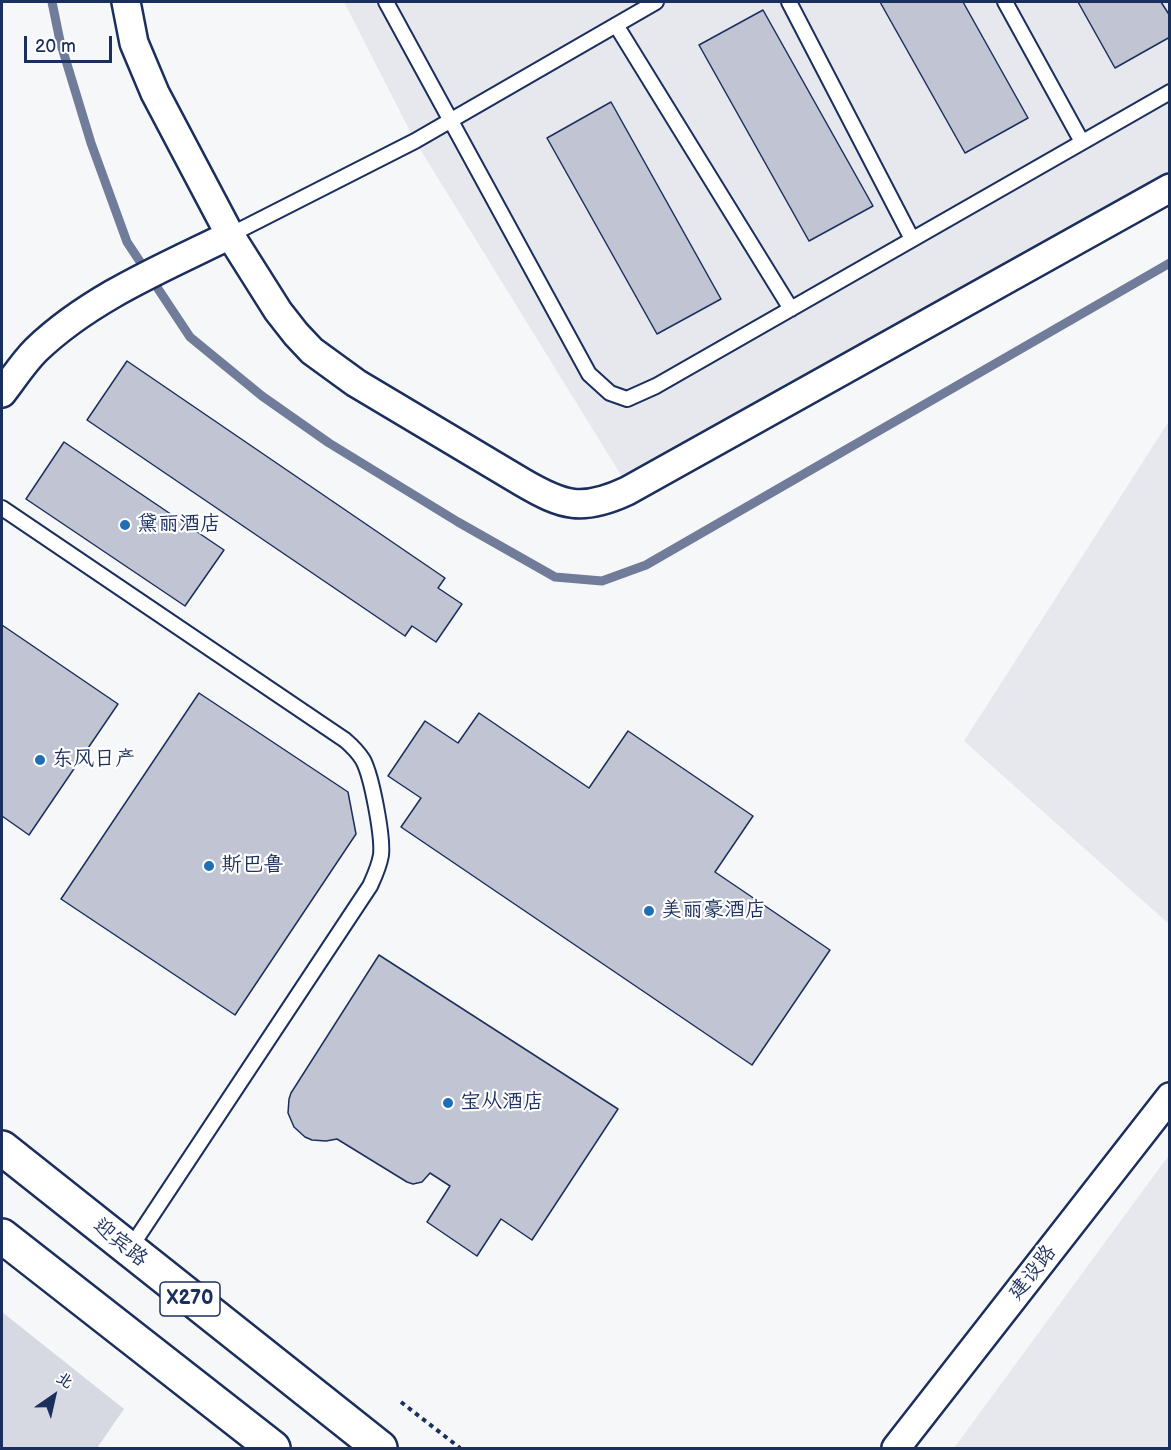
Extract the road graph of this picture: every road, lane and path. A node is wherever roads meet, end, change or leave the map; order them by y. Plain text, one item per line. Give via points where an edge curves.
1 (126, 2) edge
2 (386, 2) edge
3 (656, 2) edge
4 (789, 2) edge
5 (1005, 2) edge
6 (616, 25) junction
7 (1170, 92) edge
8 (451, 120) junction
9 (1082, 142) junction
10 (1170, 188) edge
11 (230, 235) junction
12 (912, 239) junction
13 (791, 309) junction
14 (2, 393) edge
15 (2, 508) edge
16 (1170, 1097) edge
17 (2, 1148) edge
18 (2, 1236) edge
19 (129, 1250) junction
20 (401, 1402) dead end
21 (273, 1449) edge
22 (380, 1449) edge
23 (460, 1449) edge
24 (896, 1449) edge

1 - 11 street via 144,69
2 - 8 lane
3 - 6 lane
4 - 12 lane
5 - 9 lane
6 - 8 lane
6 - 13 lane
7 - 9 lane
8 - 11 lane
8 - 13 lane via 589,374 610,393 627,399 656,386
9 - 12 lane
10 - 11 street via 627,492 591,504 569,504 549,498 332,368 278,311
11 - 14 street via 121,290 69,322 35,352
12 - 13 lane
15 - 19 lane via 357,750 364,763 380,837 378,870 370,886
16 - 24 street, 建设路
17 - 19 main road, 迎宾路 / X270
18 - 21 main road
19 - 22 main road, 迎宾路 / X270
20 - 23 path

